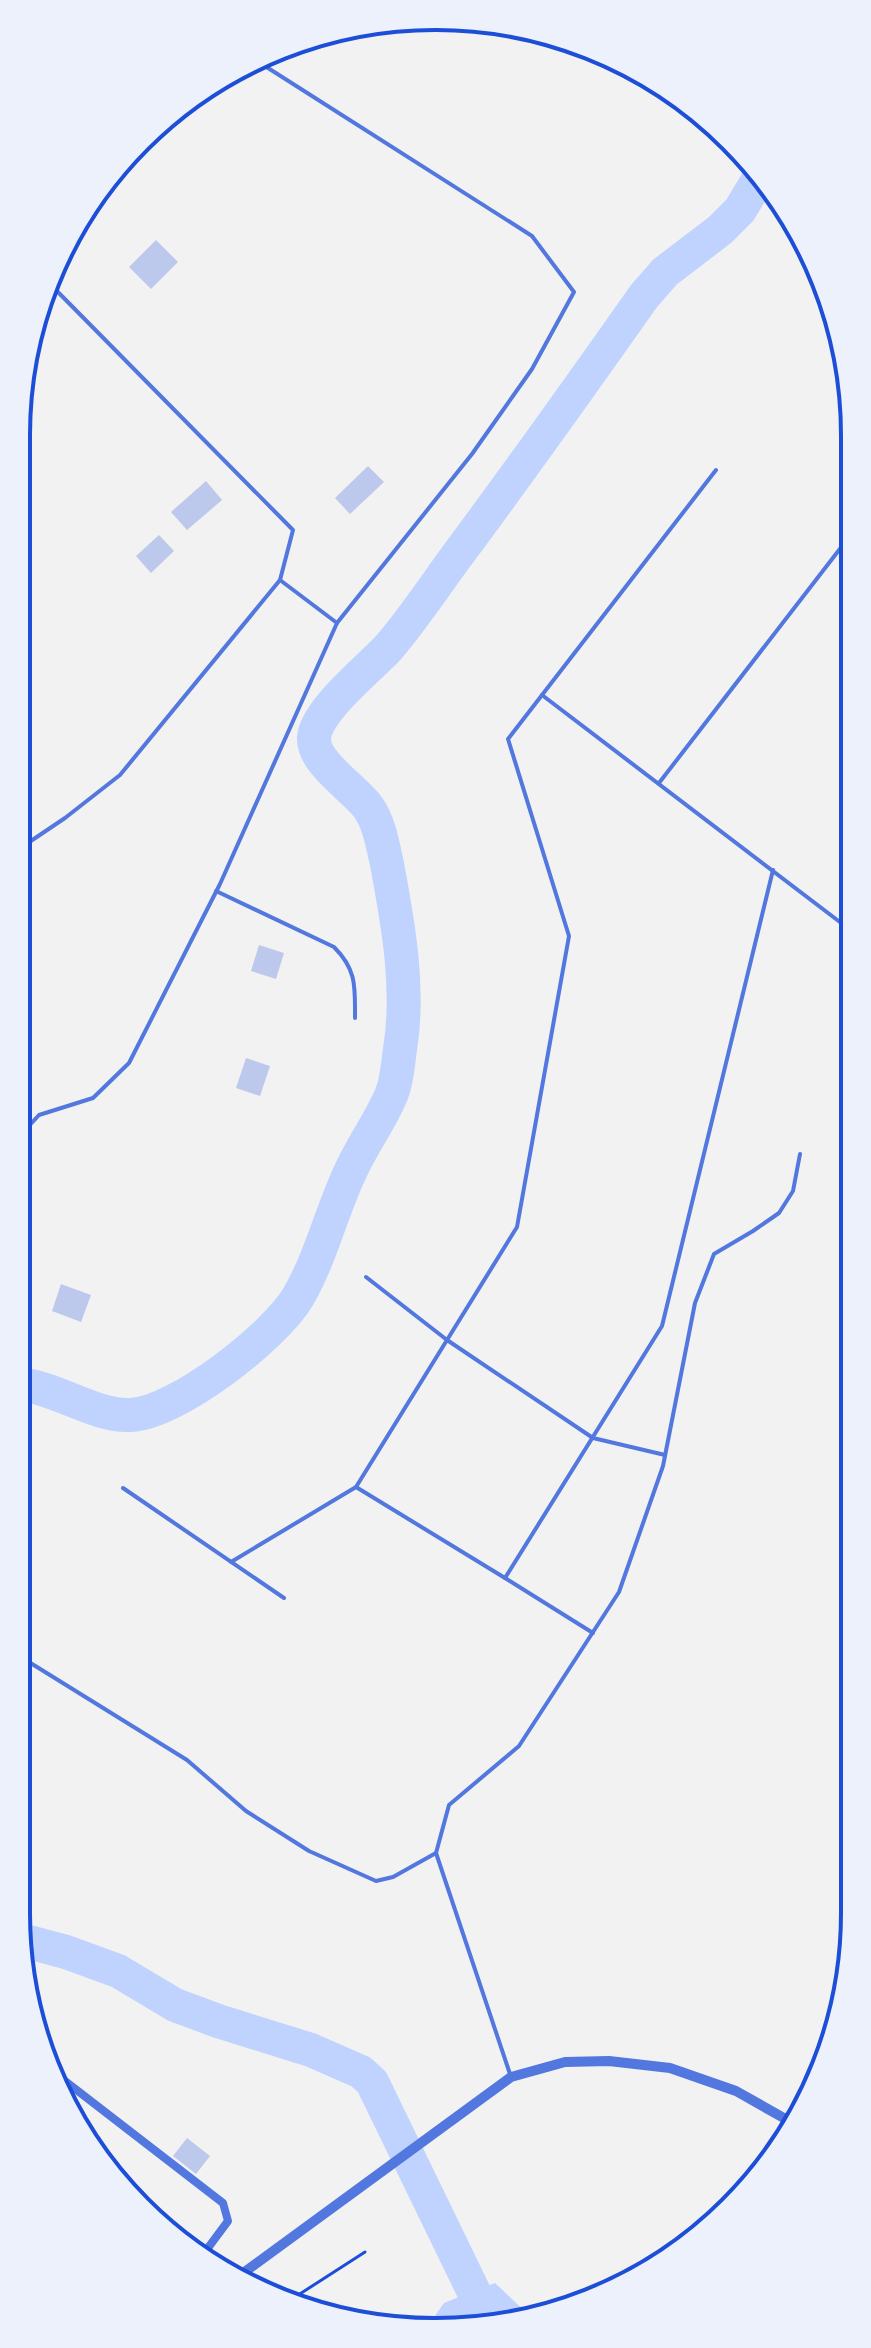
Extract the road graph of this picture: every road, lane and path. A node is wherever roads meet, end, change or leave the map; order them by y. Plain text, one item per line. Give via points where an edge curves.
1 (267, 67) edge
2 (57, 291) edge
3 (716, 470) dead end
4 (841, 547) edge
5 (280, 580) junction
6 (337, 623) junction
7 (542, 695) junction
8 (659, 783) junction
9 (30, 842) edge
10 (773, 870) junction
11 (216, 891) junction
12 (841, 923) edge
13 (355, 1018) dead end
14 (30, 1125) edge
15 (800, 1154) dead end
16 (366, 1277) dead end
17 (447, 1340) junction
18 (593, 1438) junction
19 (665, 1455) junction
20 (356, 1487) junction
21 (123, 1488) dead end
22 (231, 1562) junction
23 (505, 1578) junction
24 (284, 1598) dead end
25 (593, 1633) junction
26 (30, 1663) edge
27 (436, 1853) junction
28 (511, 2077) junction
29 (68, 2083) edge
30 (785, 2119) edge
31 (208, 2248) edge
32 (365, 2252) dead end
33 (246, 2271) edge
34 (300, 2294) edge

1 - 6 lane via 532,236 574,292 532,369 472,454
2 - 5 lane via 293,530
3 - 7 lane
4 - 8 lane
5 - 6 lane
5 - 9 lane via 120,775
6 - 11 lane
7 - 8 lane
7 - 17 lane via 508,739 569,936 517,1227
8 - 10 lane
10 - 12 lane
10 - 18 lane via 662,1326
11 - 13 lane via 334,947 347,960 355,982
11 - 14 lane via 129,1063 93,1098 39,1115
15 - 19 lane via 793,1191 779,1213 714,1254 695,1303
16 - 17 lane
17 - 18 lane
17 - 20 lane
18 - 19 lane
18 - 23 lane
19 - 25 lane via 619,1592
20 - 22 lane
20 - 23 lane
21 - 22 lane
22 - 24 lane
23 - 25 lane
25 - 27 lane via 519,1746 449,1805
26 - 27 lane via 187,1760 246,1811 309,1851 376,1881
27 - 28 lane
28 - 30 street via 565,2062 670,2068 736,2091
28 - 33 street
29 - 31 street via 223,2203 228,2221
32 - 34 path

